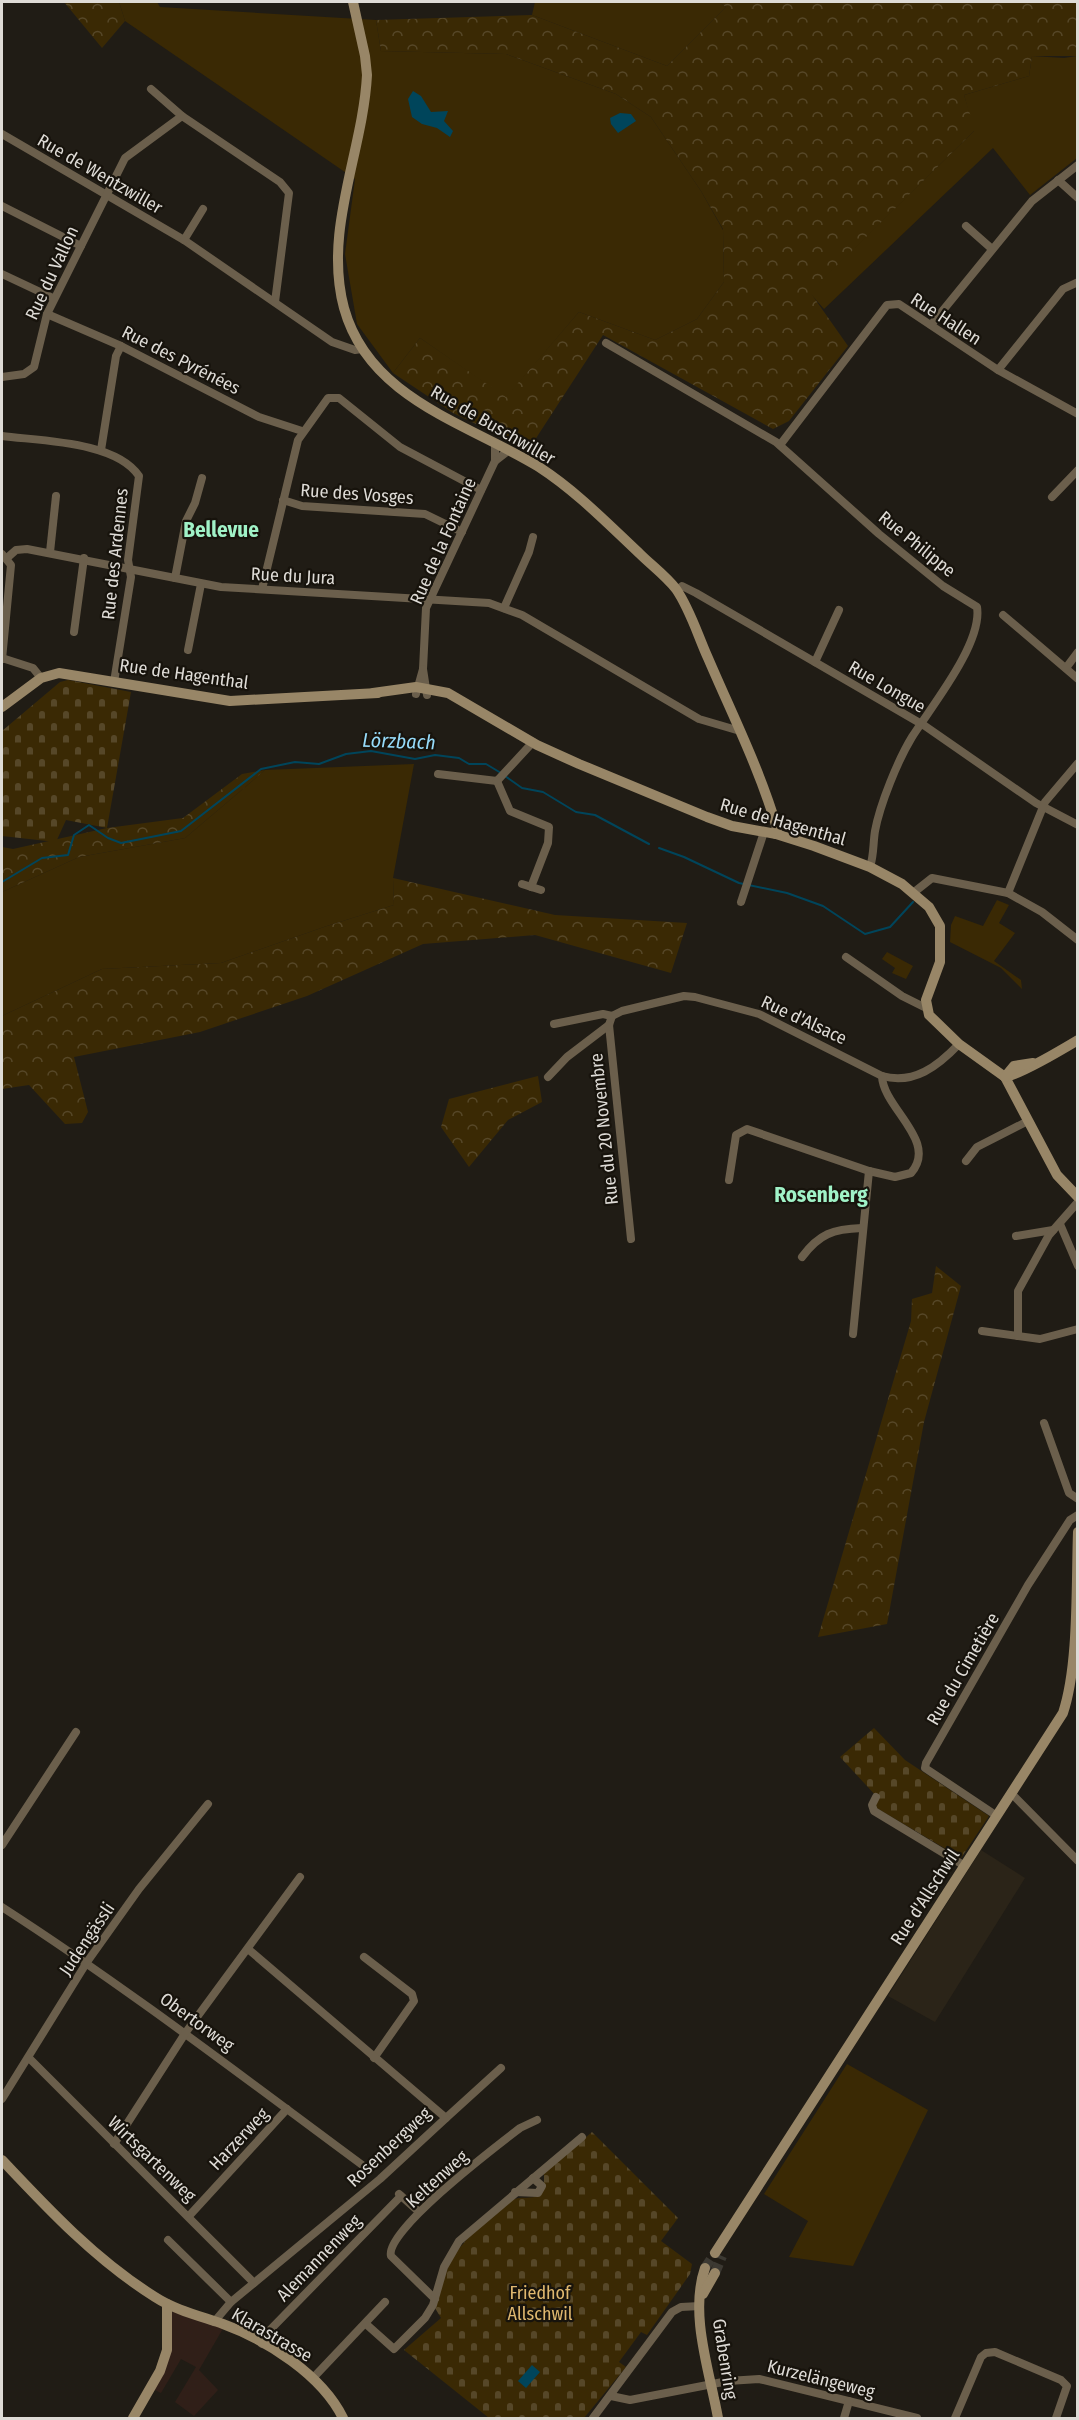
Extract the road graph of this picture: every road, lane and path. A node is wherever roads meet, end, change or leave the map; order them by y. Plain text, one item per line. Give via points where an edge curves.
1 (352, 2) edge
2 (151, 89) dead end
3 (182, 116) junction
4 (2, 134) edge
5 (1077, 165) edge
6 (1058, 180) junction
7 (104, 195) junction
8 (1077, 198) edge
9 (2, 206) edge
10 (203, 209) dead end
11 (966, 226) dead end
12 (184, 240) junction
13 (81, 246) junction
14 (992, 249) junction
15 (2, 274) edge
16 (1077, 282) edge
17 (53, 298) junction
18 (275, 302) junction
19 (46, 314) junction
20 (931, 325) junction
21 (355, 337) junction
22 (332, 342) junction
23 (606, 343) dead end
24 (122, 346) junction
25 (361, 349) junction
26 (998, 370) junction
27 (2, 377) edge
28 (1077, 414) edge
29 (302, 431) junction
30 (2, 436) edge
31 (495, 444) junction
32 (780, 445) junction
33 (101, 450) junction
34 (508, 451) junction
35 (495, 461) junction
36 (1077, 470) edge
37 (202, 478) dead end
38 (482, 490) junction
39 (56, 496) dead end
40 (1052, 497) dead end
41 (283, 500) junction
42 (462, 532) junction
43 (533, 537) dead end
44 (50, 552) junction
45 (4, 556) edge
46 (84, 558) junction
47 (129, 568) junction
48 (175, 578) junction
49 (201, 584) junction
50 (262, 589) junction
51 (677, 590) junction
52 (432, 598) junction
53 (504, 608) junction
54 (839, 610) dead end
55 (1003, 615) dead end
56 (74, 632) dead end
57 (188, 650) dead end
58 (1077, 652) edge
59 (2, 659) edge
60 (815, 662) junction
61 (1066, 669) junction
62 (41, 678) junction
63 (1077, 679) edge
64 (114, 682) junction
65 (422, 691) junction
66 (2, 707) edge
67 (922, 725) junction
68 (740, 731) junction
69 (533, 742) junction
70 (1077, 763) edge
71 (438, 774) dead end
72 (497, 781) junction
73 (1043, 807) junction
74 (1077, 825) edge
75 (764, 832) junction
76 (776, 834) junction
77 (870, 867) junction
78 (522, 884) dead end
79 (531, 887) junction
80 (541, 890) dead end
81 (913, 892) junction
82 (1008, 893) junction
83 (741, 902) dead end
84 (1077, 940) edge
85 (846, 957) dead end
86 (926, 1008) junction
87 (612, 1016) junction
88 (554, 1024) dead end
89 (609, 1025) junction
90 (1077, 1040) edge
91 (959, 1044) junction
92 (882, 1076) junction
93 (548, 1077) dead end
94 (1005, 1077) junction
95 (1029, 1121) junction
96 (966, 1161) dead end
97 (869, 1171) junction
98 (729, 1180) dead end
99 (1077, 1197) edge
100 (1077, 1202) edge
101 (1057, 1227) junction
102 (862, 1228) junction
103 (1016, 1236) dead end
104 (631, 1239) dead end
105 (802, 1257) dead end
106 (1077, 1266) edge
107 (1077, 1329) edge
108 (982, 1331) dead end
109 (853, 1334) dead end
110 (1018, 1336) junction
111 (1044, 1423) dead end
112 (1077, 1499) edge
113 (1077, 1515) edge
114 (1077, 1532) edge
115 (1075, 1684) edge
116 (76, 1732) dead end
117 (1011, 1792) junction
118 (876, 1797) dead end
119 (208, 1804) dead end
120 (997, 1815) junction
121 (2, 1845) edge
122 (1077, 1861) edge
123 (965, 1866) junction
124 (300, 1877) dead end
125 (2, 1907) edge
126 (248, 1949) junction
127 (364, 1957) dead end
128 (87, 1962) junction
129 (186, 2032) junction
130 (28, 2058) junction
131 (374, 2058) junction
132 (501, 2068) dead end
133 (2, 2098) edge
134 (287, 2109) junction
135 (446, 2118) junction
136 (537, 2120) dead end
137 (582, 2137) dead end
138 (114, 2144) junction
139 (2, 2160) edge
140 (369, 2170) dead end
141 (533, 2178) junction
142 (515, 2192) junction
143 (417, 2210) dead end
144 (189, 2216) junction
145 (168, 2240) dead end
146 (719, 2251) tunnel mouth
147 (710, 2271) tunnel mouth
148 (254, 2283) junction
149 (435, 2299) junction
150 (231, 2302) junction
151 (385, 2302) dead end
152 (167, 2304) junction
153 (700, 2306) junction
154 (214, 2322) junction
155 (366, 2324) junction
156 (262, 2344) junction
157 (314, 2378) junction
158 (712, 2385) junction
159 (611, 2396) junction
160 (849, 2401) junction
161 (133, 2418) edge
162 (343, 2418) edge
163 (593, 2418) edge
164 (718, 2418) edge
165 (844, 2418) edge
166 (917, 2418) edge
167 (955, 2418) edge
168 (1056, 2418) edge

1 - 21 main road, Rue de Buschwiller via 366,56 366,91 342,214 340,245 342,295
2 - 3 street
3 - 7 street, Rue du Vallon via 125,158
3 - 18 street via 280,182 289,194
4 - 7 street, Rue de Wentzwiller
5 - 6 street
6 - 8 street
6 - 14 street via 1032,201
7 - 12 street, Rue de Wentzwiller
7 - 13 street, Rue du Vallon
9 - 13 street
10 - 12 street
11 - 14 street
12 - 18 street, Rue de Wentzwiller
13 - 17 street, Rue du Vallon
14 - 20 street
15 - 17 street
16 - 26 street via 1063,289
17 - 19 street, Rue du Vallon
18 - 22 street, Rue de Wentzwiller
19 - 24 street, Rue des Pyrénées
19 - 27 street, Rue du Vallon via 34,367 24,374
20 - 26 street, Rue Hallen
20 - 32 street, Rue Hallen via 899,304 887,305
21 - 22 street
21 - 25 main road, Rue de Buschwiller
22 - 25 street, Rue de Wentzwiller
23 - 32 street, Rue Philippe
24 - 29 street, Rue des Pyrénées via 259,417
24 - 33 street via 116,356
25 - 31 main road, Rue de Buschwiller via 397,388
26 - 28 street, Rue Hallen
29 - 38 street via 324,401 339,398 400,447
29 - 41 street
30 - 33 street, Rue des Ardennes
31 - 34 main road, Rue de Buschwiller
31 - 35 street, Rue de la Fontaine
32 - 67 street, Rue Philippe via 879,534 976,608 976,627 956,670
33 - 47 street, Rue des Ardennes via 135,469 139,476
34 - 35 street, Rue de la Fontaine
34 - 51 main road, Rue de Buschwiller via 539,468 586,503
35 - 38 street, Rue de la Fontaine
36 - 40 street
37 - 48 street via 186,522
38 - 42 street, Rue de la Fontaine
39 - 44 street
41 - 42 street, Rue des Vosges via 302,507 425,514
41 - 50 street
42 - 52 street, Rue de la Fontaine
43 - 53 street
44 - 45 street, Rue du Jura via 20,548
44 - 46 street, Rue du Jura
45 - 59 street via 11,565
46 - 47 street, Rue du Jura
46 - 56 street
47 - 48 street, Rue du Jura
47 - 64 street, Rue des Ardennes via 131,577
48 - 49 street, Rue du Jura
49 - 50 street, Rue du Jura
49 - 57 street
50 - 52 street, Rue du Jura
51 - 60 street, Rue Longue via 682,586 696,592
51 - 68 main road, Rue de Buschwiller
52 - 53 street, Rue du Jura
52 - 65 street, Rue de la Fontaine via 425,615
53 - 68 street, Rue du Jura via 699,719
54 - 60 street
55 - 61 street
58 - 61 street
59 - 62 street via 33,668
60 - 67 street, Rue Longue
61 - 63 street
62 - 64 main road, Rue de Hagenthal via 59,673
62 - 66 main road
64 - 65 main road, Rue de Hagenthal via 230,701
65 - 69 main road, Rue de Hagenthal via 462,701
67 - 73 street, Rue Longue
67 - 77 street, Rue Philippe via 912,737 882,808
68 - 76 main road, Rue de Buschwiller via 775,819
69 - 72 street
69 - 75 main road, Rue de Hagenthal via 707,817
70 - 73 street
71 - 72 street
72 - 79 street via 510,811 549,827 548,843
73 - 74 street, Rue Longue
73 - 82 street
75 - 76 main road, Rue de Hagenthal
75 - 83 street
76 - 77 main road, Rue de Hagenthal
77 - 81 main road, Rue de Hagenthal
78 - 79 street
79 - 80 street
81 - 82 street via 932,878
81 - 86 main road, Rue de Hagenthal via 934,914 942,940 940,962
82 - 84 street via 1042,912
85 - 86 street
86 - 91 main road via 933,1021
87 - 88 street, Rue d'Alsace via 603,1014
87 - 89 street, Rue du 20 Novembre
87 - 92 street, Rue d'Alsace via 684,996 695,997 759,1014
89 - 93 street
89 - 104 street, Rue du 20 Novembre
90 - 94 main road via 1018,1074
91 - 92 street, Rue d'Alsace via 941,1062 915,1076
91 - 94 main road
92 - 97 street via 884,1087 917,1143 919,1161 903,1177
94 - 95 main road
95 - 96 street via 977,1147
95 - 99 main road via 1057,1175
97 - 98 street via 747,1129 736,1135
97 - 102 street
100 - 101 street
101 - 103 street
101 - 106 street
101 - 110 street via 1018,1291
102 - 105 street via 816,1238
102 - 109 street
107 - 110 street via 1040,1339
108 - 110 street
111 - 112 street via 1069,1493
113 - 120 street, Rue du Cimetière via 1028,1585 926,1763 925,1768
114 - 115 main road, Rue d'Allschwil
115 - 117 main road, Rue d'Allschwil via 1063,1713
116 - 121 street
117 - 120 main road, Rue d'Allschwil
117 - 122 street
118 - 123 street via 874,1811
119 - 128 street, Judengässli via 139,1889
120 - 123 main road, Rue d'Allschwil
123 - 146 main road, Rue d'Allschwil
124 - 126 street
125 - 128 street, Obertorweg
126 - 129 street
126 - 131 street, Rosenbergweg
127 - 131 street via 412,1994 414,2001
128 - 129 street, Obertorweg
128 - 130 street, Judengässli
129 - 134 street, Obertorweg
129 - 138 street
130 - 133 street, Judengässli
130 - 138 street, Wirtsgartenweg
131 - 135 street, Rosenbergweg
132 - 135 street
134 - 140 street, Obertorweg
134 - 144 street, Harzerweg
135 - 148 street, Rosenbergweg via 380,2179
136 - 149 street, Keltenweg via 520,2127 423,2208 391,2246 391,2256
137 - 141 street
138 - 144 street, Wirtsgartenweg
139 - 152 main road, Klarastrasse via 75,2236
141 - 142 street
141 - 142 street via 542,2186 538,2193
142 - 149 street via 459,2241 444,2267
143 - 156 street, Alemannenweg via 399,2194 268,2332
144 - 148 street, Wirtsgartenweg
145 - 150 street
147 - 153 main road, Grabenring via 700,2285
148 - 150 street, Rosenbergweg
149 - 155 street via 425,2318 394,2349
150 - 154 street, Rosenbergweg
151 - 155 street
152 - 154 main road, Klarastrasse
152 - 161 main road via 167,2350 160,2371
153 - 158 main road, Grabenring
153 - 159 street via 676,2308
154 - 156 main road, Klarastrasse
155 - 157 street
156 - 157 main road, Klarastrasse
157 - 162 main road, Klarastrasse
158 - 159 street, Kurzelängeweg via 630,2400
158 - 160 street, Kurzelängeweg via 759,2379
158 - 164 main road, Grabenring
159 - 163 street
160 - 165 street
160 - 166 street, Kurzelängeweg
167 - 168 street via 981,2357 995,2352 1067,2386

